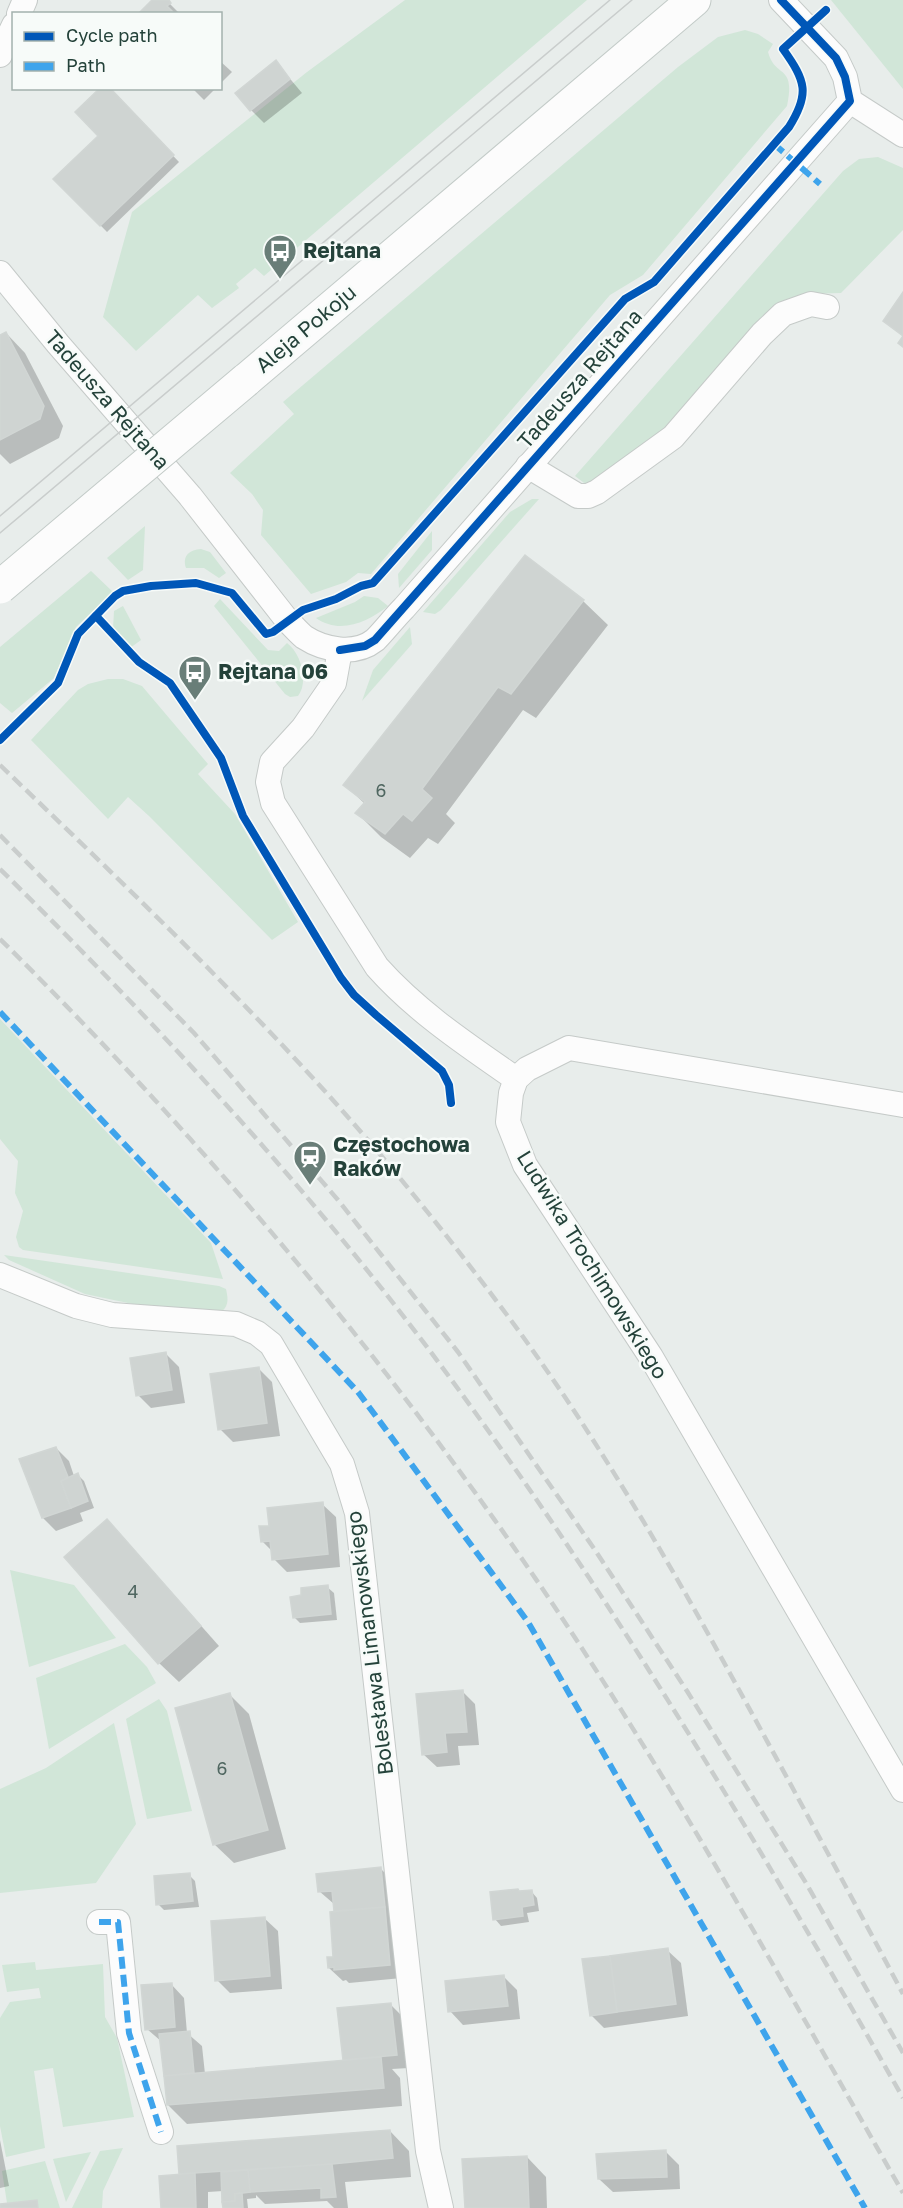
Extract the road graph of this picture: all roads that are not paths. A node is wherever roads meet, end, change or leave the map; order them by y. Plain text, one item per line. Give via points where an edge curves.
1 (694, 0) edge
2 (781, 0) edge
3 (12, 29) edge
4 (0, 55) edge
5 (849, 101) junction
6 (903, 135) edge
7 (0, 273) edge
8 (827, 307) dead end
9 (528, 466) junction
10 (0, 587) edge
11 (340, 650) junction
12 (516, 1079) junction
13 (903, 1106) edge
14 (0, 1275) edge
15 (903, 1790) edge
16 (99, 1922) dead end
17 (161, 2132) dead end
18 (441, 2208) edge

1 - 10 street, Aleja Pokoju, bridge
2 - 5 street via 836,58 845,77
3 - 4 street
5 - 6 street
5 - 9 street, Tadeusza Rejtana
7 - 11 street, Tadeusza Rejtana via 190,496 287,620 304,636 326,648
8 - 9 street via 811,304 783,314 673,437 597,492 578,496
9 - 11 street, Tadeusza Rejtana via 375,640 365,646
11 - 12 street via 334,683 303,728 272,762 268,782 273,803 377,967 434,1021
12 - 13 street via 527,1069 569,1048
12 - 15 street, Ludwika Trochimowskiego via 510,1094 508,1122 525,1165 651,1358
14 - 18 street, Bolesława Limanowskiego via 76,1306 112,1315 236,1324 257,1333 271,1344 342,1464 357,1513 428,2151
16 - 17 street via 118,1922 129,2033

